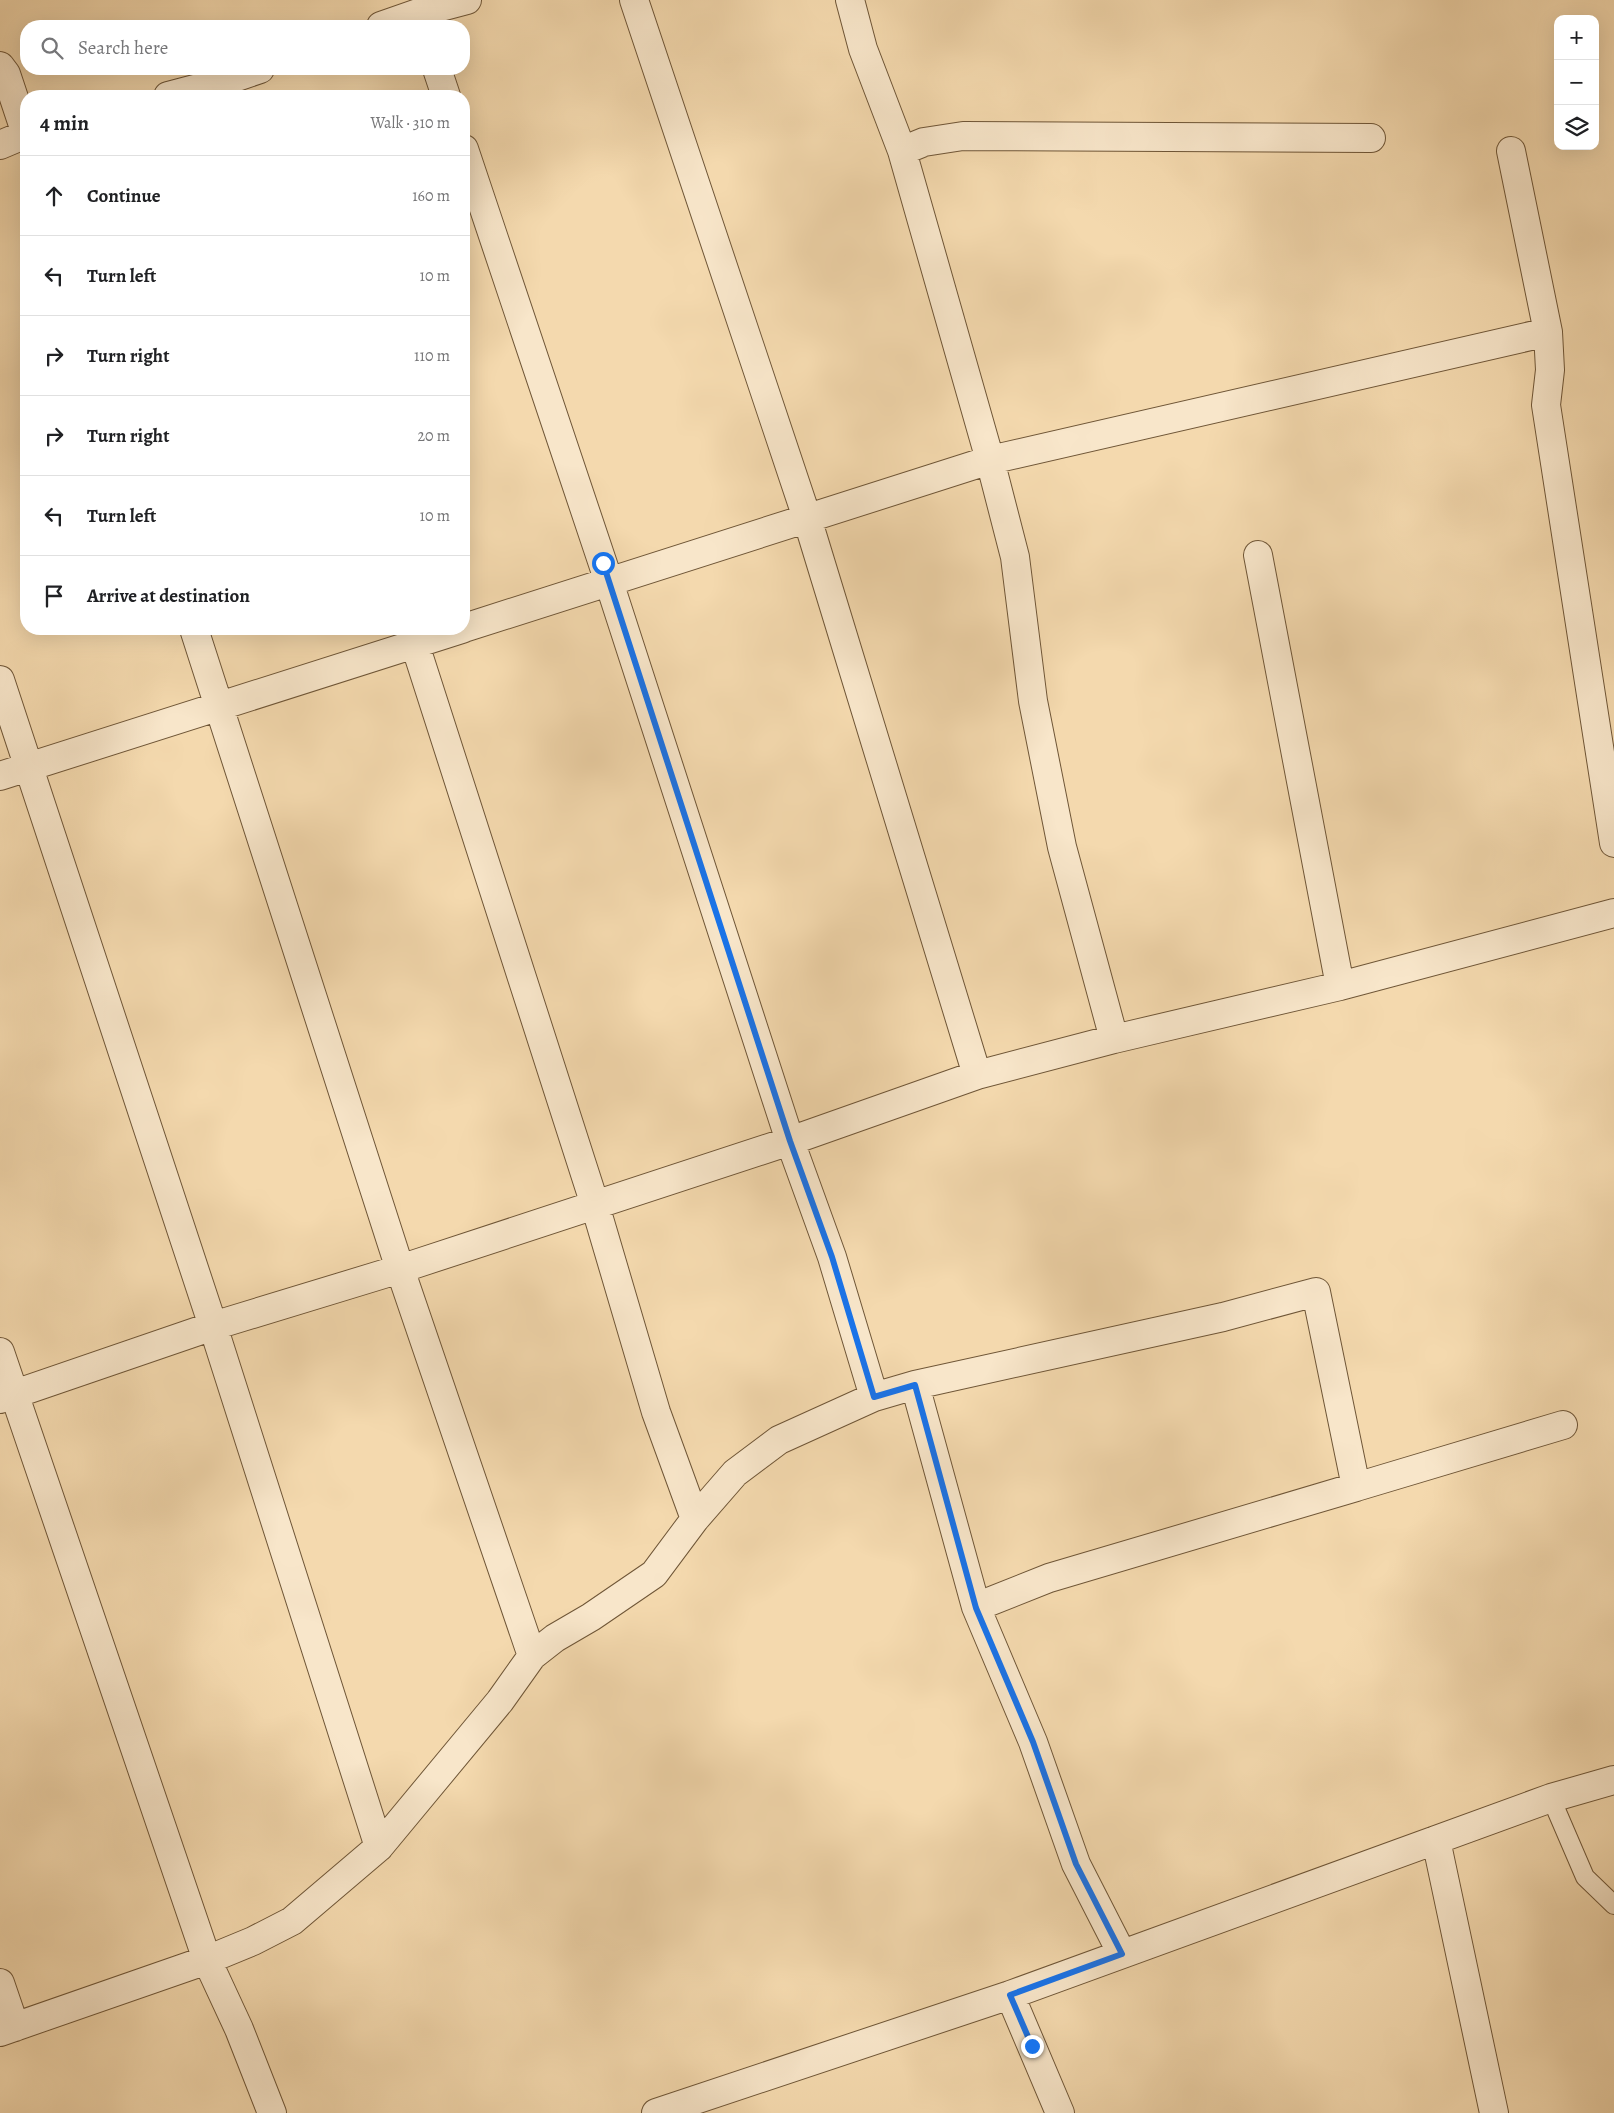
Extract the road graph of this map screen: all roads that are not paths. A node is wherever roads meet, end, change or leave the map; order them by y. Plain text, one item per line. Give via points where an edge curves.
1 (467, 0) edge
2 (634, 0) edge
3 (850, 0) edge
4 (418, 13) edge
5 (398, 20) edge
6 (0, 66) edge
7 (250, 75) edge
8 (439, 75) edge
9 (227, 89) edge
10 (444, 90) edge
11 (20, 116) edge
12 (20, 137) edge
13 (1371, 138) dead end
14 (0, 145) edge
15 (902, 151) junction
16 (1511, 151) dead end
17 (470, 167) edge
18 (1548, 332) junction
19 (990, 460) junction
20 (807, 518) junction
21 (1258, 555) dead end
22 (609, 582) junction
23 (470, 626) edge
24 (196, 635) edge
25 (412, 636) edge
26 (0, 680) edge
27 (220, 706) junction
28 (28, 767) junction
29 (0, 776) edge
30 (1614, 843) edge
31 (1614, 914) edge
32 (1340, 986) junction
33 (1114, 1039) junction
34 (976, 1075) junction
35 (790, 1141) junction
36 (595, 1205) junction
37 (400, 1269) junction
38 (212, 1326) junction
39 (0, 1352) edge
40 (915, 1385) junction
41 (7, 1397) edge
42 (874, 1397) junction
43 (1563, 1425) dead end
44 (1356, 1487) junction
45 (695, 1519) junction
46 (976, 1608) junction
47 (532, 1656) junction
48 (1614, 1780) edge
49 (1551, 1798) junction
50 (1436, 1840) junction
51 (379, 1847) junction
52 (1614, 1905) edge
53 (1122, 1954) junction
54 (207, 1960) junction
55 (0, 1983) edge
56 (1010, 1995) junction
57 (7, 2030) edge
58 (272, 2113) edge
59 (656, 2113) edge
60 (1060, 2113) edge
61 (1494, 2113) edge

1 - 4 street
2 - 20 street
3 - 15 street via 863,49
4 - 5 street
6 - 11 street via 6,74
7 - 9 street
8 - 10 street
12 - 14 street
13 - 15 street via 963,136 924,142
15 - 19 street
16 - 18 street
17 - 22 street
18 - 19 street
18 - 30 street via 1550,370 1546,405
19 - 20 street
19 - 33 street via 1015,557 1032,701 1062,847
20 - 22 street
20 - 34 street
21 - 32 street
22 - 23 street
22 - 35 street
24 - 27 street
25 - 27 street
25 - 36 street
26 - 28 street
27 - 28 street
27 - 37 street
28 - 29 street
28 - 38 street
31 - 32 street
32 - 33 street
33 - 34 street
34 - 35 street
35 - 36 street
35 - 42 street via 832,1257
36 - 37 street
36 - 45 street via 656,1412
37 - 38 street
37 - 47 street
38 - 41 street
38 - 51 street
39 - 41 street
40 - 42 street
40 - 44 street via 1223,1317 1316,1292
40 - 46 street
41 - 54 street
42 - 45 street via 778,1440 735,1473
43 - 44 street
44 - 46 street via 1049,1578
45 - 47 street via 654,1574
46 - 53 street via 1033,1742 1076,1864
47 - 51 street via 500,1701
48 - 49 street
49 - 50 street
49 - 52 lane via 1585,1877
50 - 53 street
50 - 61 street
51 - 54 street via 292,1921
53 - 56 street
54 - 57 street
54 - 58 street
55 - 57 street
56 - 59 street
56 - 60 street

